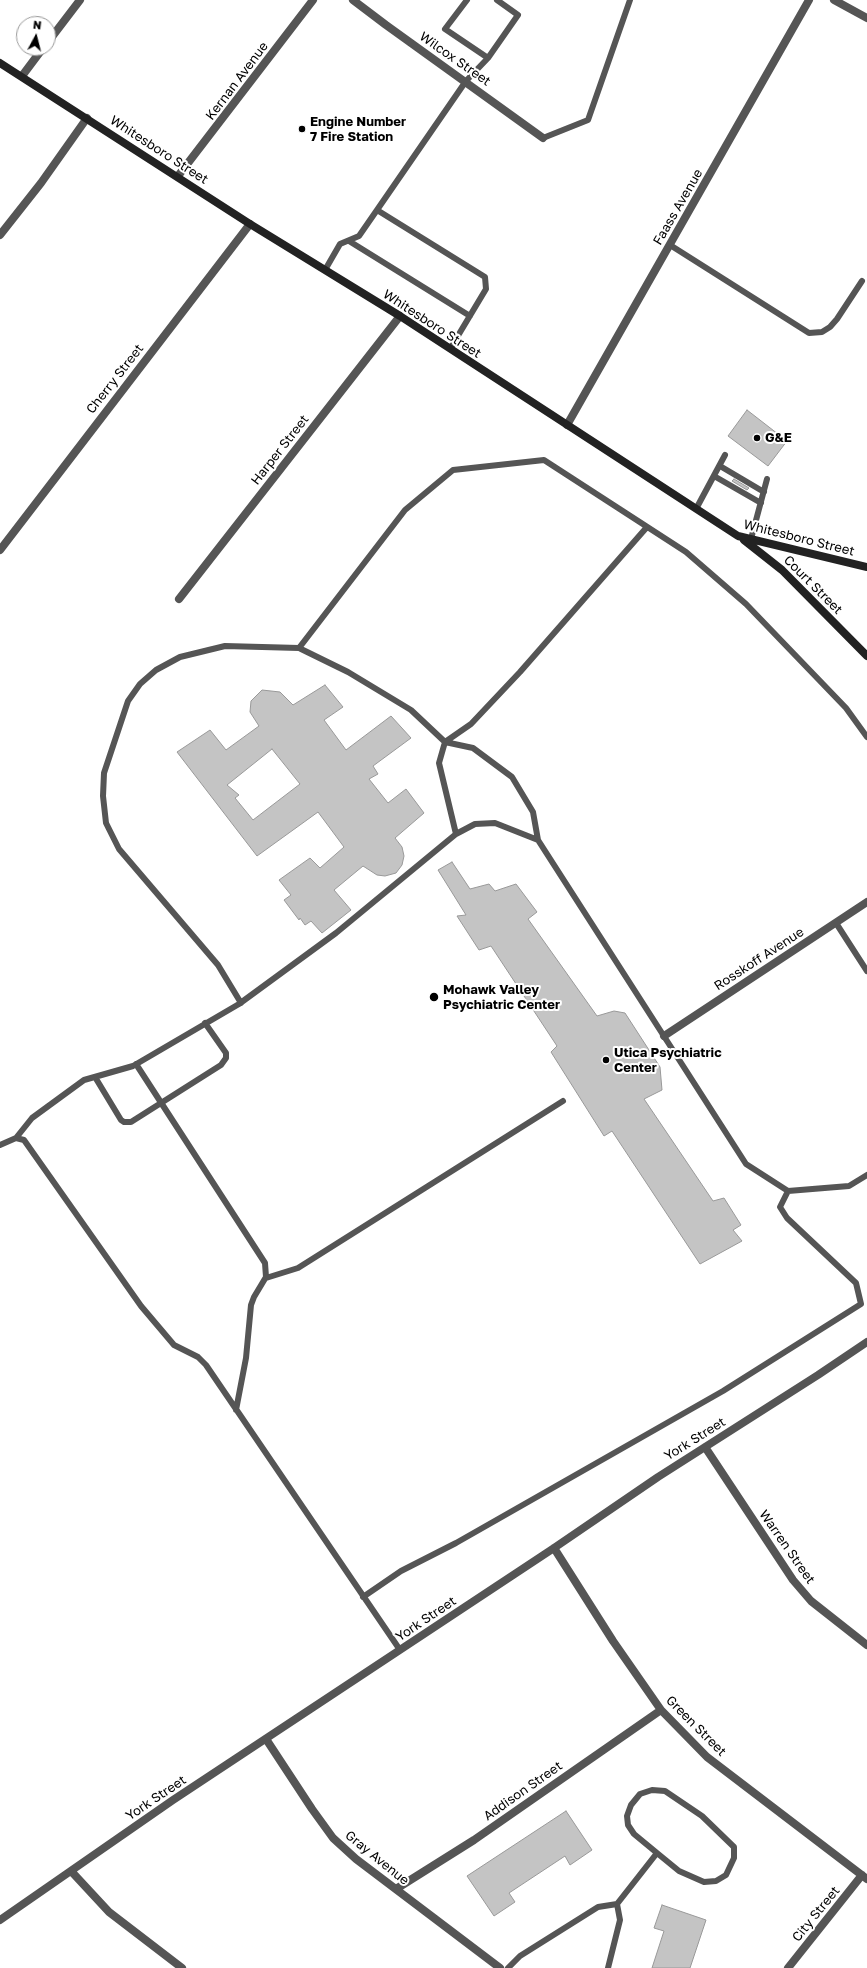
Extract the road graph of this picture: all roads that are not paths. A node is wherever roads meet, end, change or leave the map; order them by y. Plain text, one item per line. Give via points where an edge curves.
1 (80, 0) edge
2 (313, 0) edge
3 (353, 0) edge
4 (467, 0) edge
5 (497, 0) edge
6 (630, 0) edge
7 (809, 0) edge
8 (834, 0) edge
9 (867, 18) edge
10 (56, 32) edge
11 (37, 56) edge
12 (488, 58) junction
13 (0, 63) edge
14 (22, 76) junction
15 (466, 81) junction
16 (87, 118) junction
17 (543, 138) joint
18 (178, 176) junction
19 (377, 210) junction
20 (250, 224) junction
21 (0, 235) edge
22 (349, 241) junction
23 (670, 245) junction
24 (325, 270) junction
25 (862, 281) dead end
26 (400, 316) junction
27 (470, 316) junction
28 (450, 349) junction
29 (567, 425) junction
30 (725, 455) dead end
31 (720, 466) junction
32 (714, 476) junction
33 (768, 479) dead end
34 (764, 492) junction
35 (761, 503) junction
36 (696, 509) junction
37 (647, 527) junction
38 (738, 536) junction
39 (751, 539) junction
40 (0, 550) edge
41 (867, 567) edge
42 (179, 599) dead end
43 (299, 648) junction
44 (867, 656) edge
45 (867, 737) edge
46 (445, 742) junction
47 (456, 834) junction
48 (538, 840) junction
49 (867, 902) edge
50 (836, 923) junction
51 (867, 971) edge
52 (241, 1003) junction
53 (206, 1023) junction
54 (664, 1036) junction
55 (136, 1064) junction
56 (95, 1077) junction
57 (562, 1101) dead end
58 (161, 1103) junction
59 (16, 1138) junction
60 (0, 1145) edge
61 (867, 1175) edge
62 (788, 1191) junction
63 (266, 1278) junction
64 (867, 1342) edge
65 (236, 1410) junction
66 (705, 1447) junction
67 (554, 1548) junction
68 (363, 1597) junction
69 (867, 1644) edge
70 (400, 1650) junction
71 (661, 1710) junction
72 (266, 1739) junction
73 (657, 1853) junction
74 (71, 1871) junction
75 (865, 1877) edge
76 (396, 1889) junction
77 (617, 1904) junction
78 (0, 1920) edge
79 (182, 1968) edge
80 (500, 1968) edge
81 (508, 1968) edge
82 (608, 1968) edge
83 (788, 1968) edge

1 - 10 street
2 - 18 street, Kernan Avenue
3 - 15 street, Wilcox Street
4 - 12 lane via 445,29
5 - 12 lane via 518,15
6 - 17 lane via 588,120
7 - 23 street, Faass Avenue
8 - 9 street
11 - 14 street
12 - 15 lane
13 - 14 street, Whitesboro Street
14 - 16 street, Whitesboro Street
15 - 17 street, Wilcox Street
15 - 19 lane
16 - 18 street, Whitesboro Street
16 - 21 street
18 - 20 street, Whitesboro Street
19 - 22 lane via 359,236
19 - 27 lane via 485,277 486,289
20 - 24 street, Whitesboro Street
20 - 40 street, Cherry Street
22 - 24 lane via 340,244
22 - 27 lane
23 - 25 lane via 809,332 822,332 830,327
23 - 29 street, Faass Avenue
24 - 26 street, Whitesboro Street
26 - 28 street, Whitesboro Street
26 - 42 street, Harper Street
27 - 28 lane
28 - 29 street, Whitesboro Street
29 - 36 street, Whitesboro Street
30 - 31 lane
31 - 32 lane
31 - 34 lane
32 - 35 lane
32 - 36 lane
33 - 34 lane
34 - 35 lane
35 - 39 lane
36 - 38 street, Whitesboro Street
37 - 43 lane via 544,460 453,470 405,510
37 - 45 lane via 686,552 746,604 846,708
37 - 46 lane via 520,672 471,724
38 - 39 street, Whitesboro Street
38 - 44 street, Court Street via 782,570
39 - 41 street, Whitesboro Street
43 - 46 lane via 348,672 411,710
43 - 52 lane via 225,646 180,657 156,670 140,684 128,701 104,773 106,823 119,849 218,965
46 - 47 lane via 439,763
46 - 48 lane via 473,748 512,777 533,812
47 - 48 lane via 475,824 495,823
47 - 52 lane via 336,933
48 - 54 lane
49 - 50 street, Rosskoff Avenue
50 - 51 lane
50 - 54 street, Rosskoff Avenue
52 - 53 lane
53 - 55 lane
53 - 58 lane via 226,1053 226,1058 221,1065
54 - 62 lane via 746,1164
55 - 56 lane
55 - 58 lane
56 - 58 lane via 124,1122 131,1122
56 - 59 lane via 84,1080 32,1118
57 - 63 lane via 298,1268
58 - 63 lane via 265,1263
59 - 60 lane
59 - 65 lane via 24,1140 141,1306 174,1345 198,1357 206,1365
61 - 62 lane via 848,1186
62 - 68 lane via 780,1207 786,1218 856,1283 861,1304 723,1391 456,1543 401,1571
63 - 65 lane via 252,1305 246,1358
64 - 66 street, York Street
65 - 68 lane
66 - 67 street, York Street
66 - 69 street, Warren Street via 793,1580 811,1601
67 - 70 street, York Street
67 - 71 street, Green Street via 613,1641
68 - 70 lane
70 - 72 street, York Street
71 - 75 street, Green Street via 707,1757
71 - 76 street, Addison Street via 474,1840
72 - 74 street, York Street
72 - 76 street, Gray Avenue via 333,1838
73 - 73 lane via 634,1834 628,1825 627,1816 630,1805 640,1794 652,1790 665,1790 702,1816 734,1847 734,1858 726,1875 716,1881 704,1882 679,1871
73 - 77 lane
74 - 78 street, York Street
74 - 79 street via 109,1912
75 - 83 street, City Street
76 - 80 street, Gray Avenue
77 - 81 lane via 598,1907 520,1956
77 - 82 lane via 620,1920

